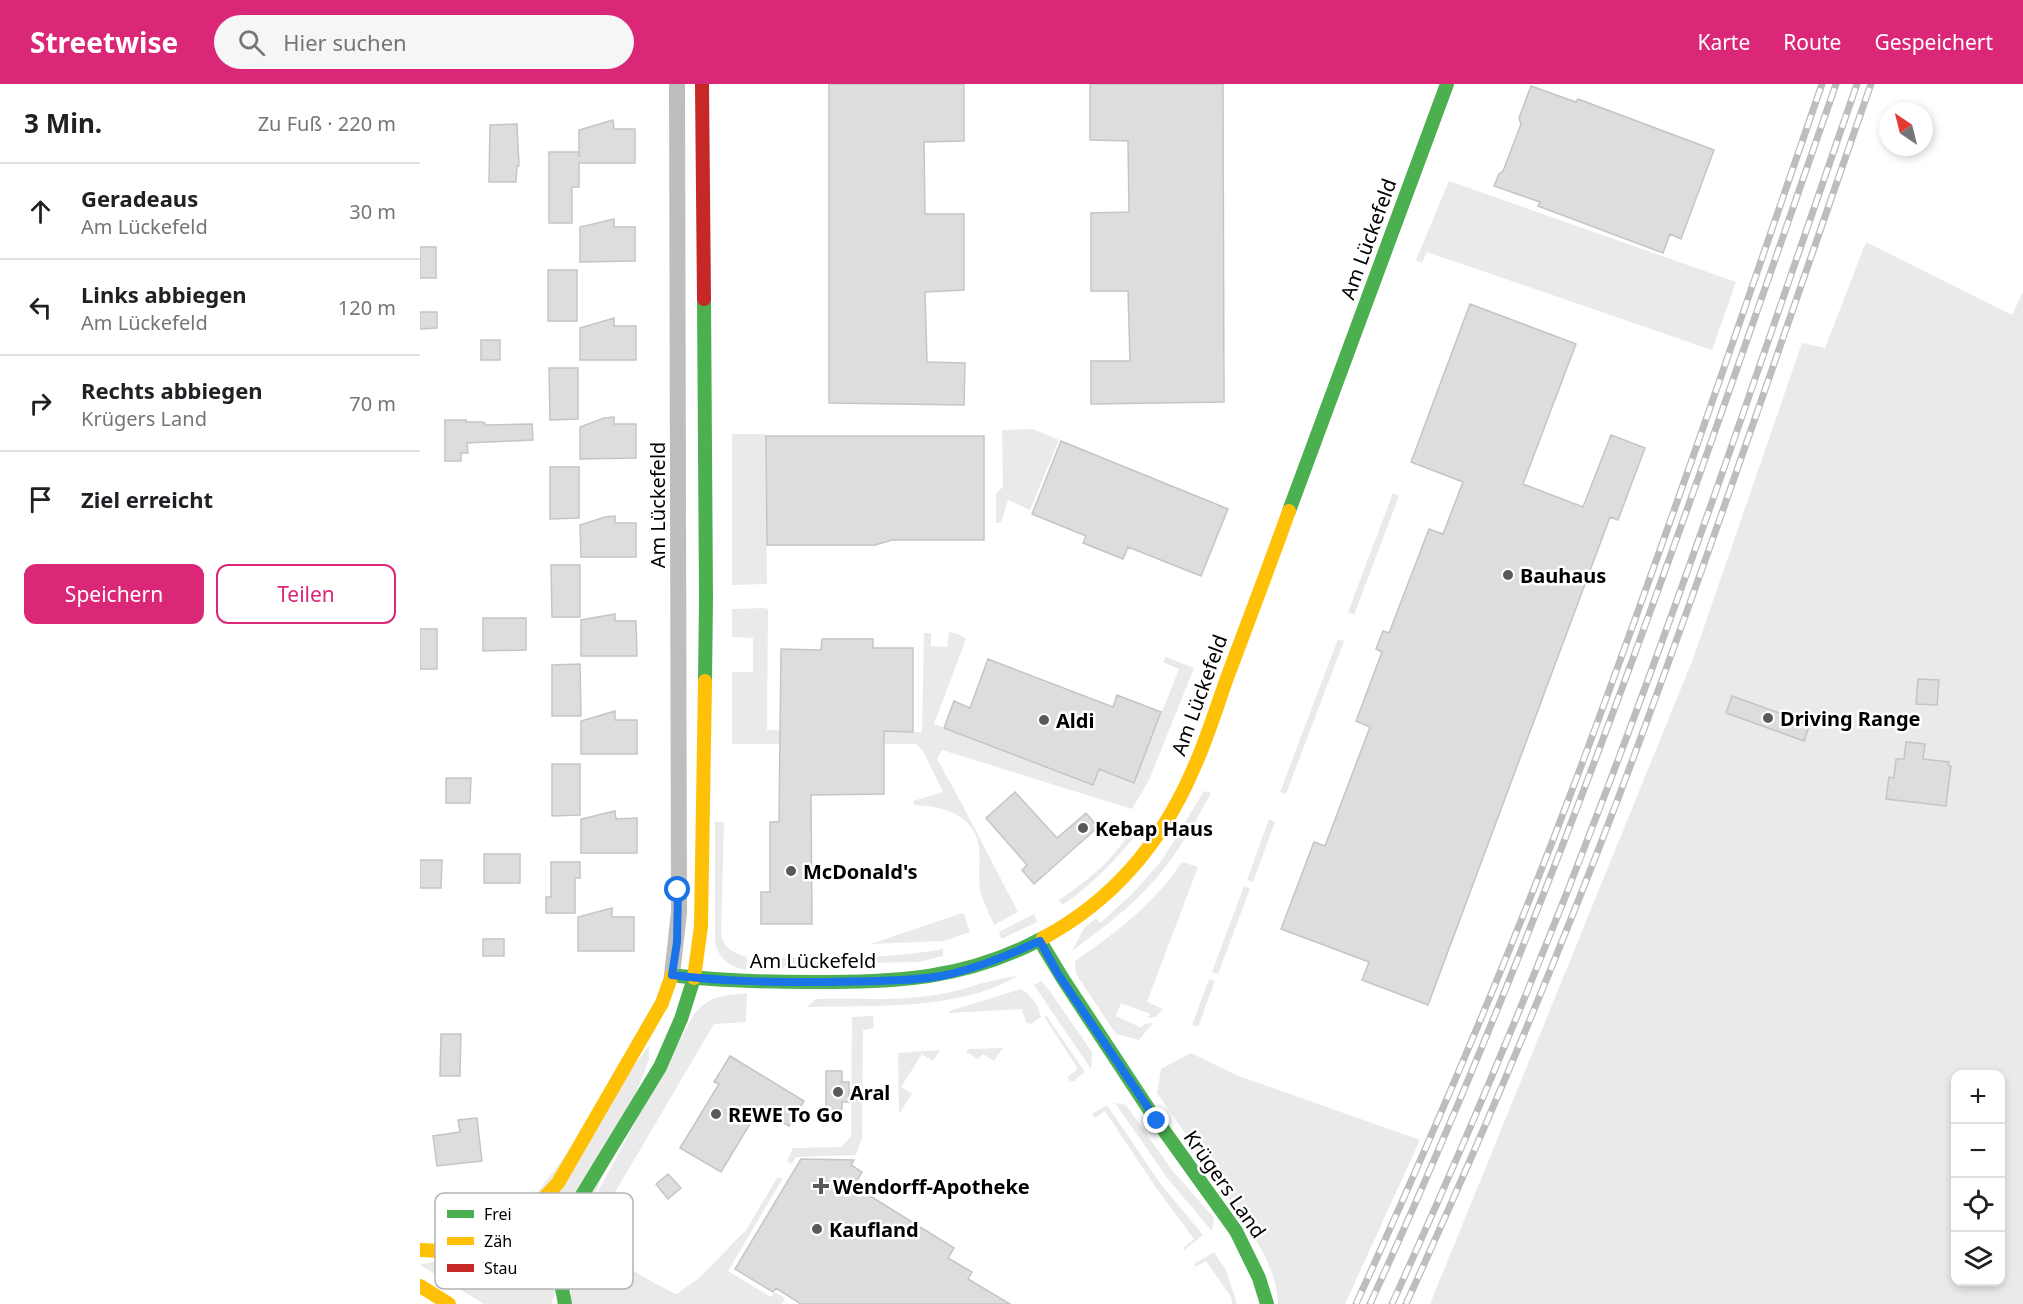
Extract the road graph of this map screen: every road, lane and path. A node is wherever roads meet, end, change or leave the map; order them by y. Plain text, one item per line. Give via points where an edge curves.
1 (677, 84) edge
2 (702, 84) edge
3 (1447, 84) edge
4 (1040, 941) junction
5 (672, 975) junction
6 (694, 978) junction
7 (550, 1193) edge
8 (583, 1193) edge
9 (420, 1286) edge
10 (562, 1289) edge
11 (449, 1304) edge
12 (566, 1304) edge
13 (1267, 1304) edge

1 - 5 street, Am Lückefeld via 679,912
2 - 6 main road via 706,598 701,926
3 - 4 main road, Am Lückefeld via 1193,771 1150,846 1122,878 1089,909
4 - 6 main road, Am Lückefeld via 971,968 902,981 755,982
4 - 13 main road, Krügers Land via 1124,1072 1235,1228 1253,1258
5 - 6 main road, Am Lückefeld
5 - 7 main road via 662,1003
6 - 8 main road via 660,1067
9 - 11 main road
10 - 12 main road

